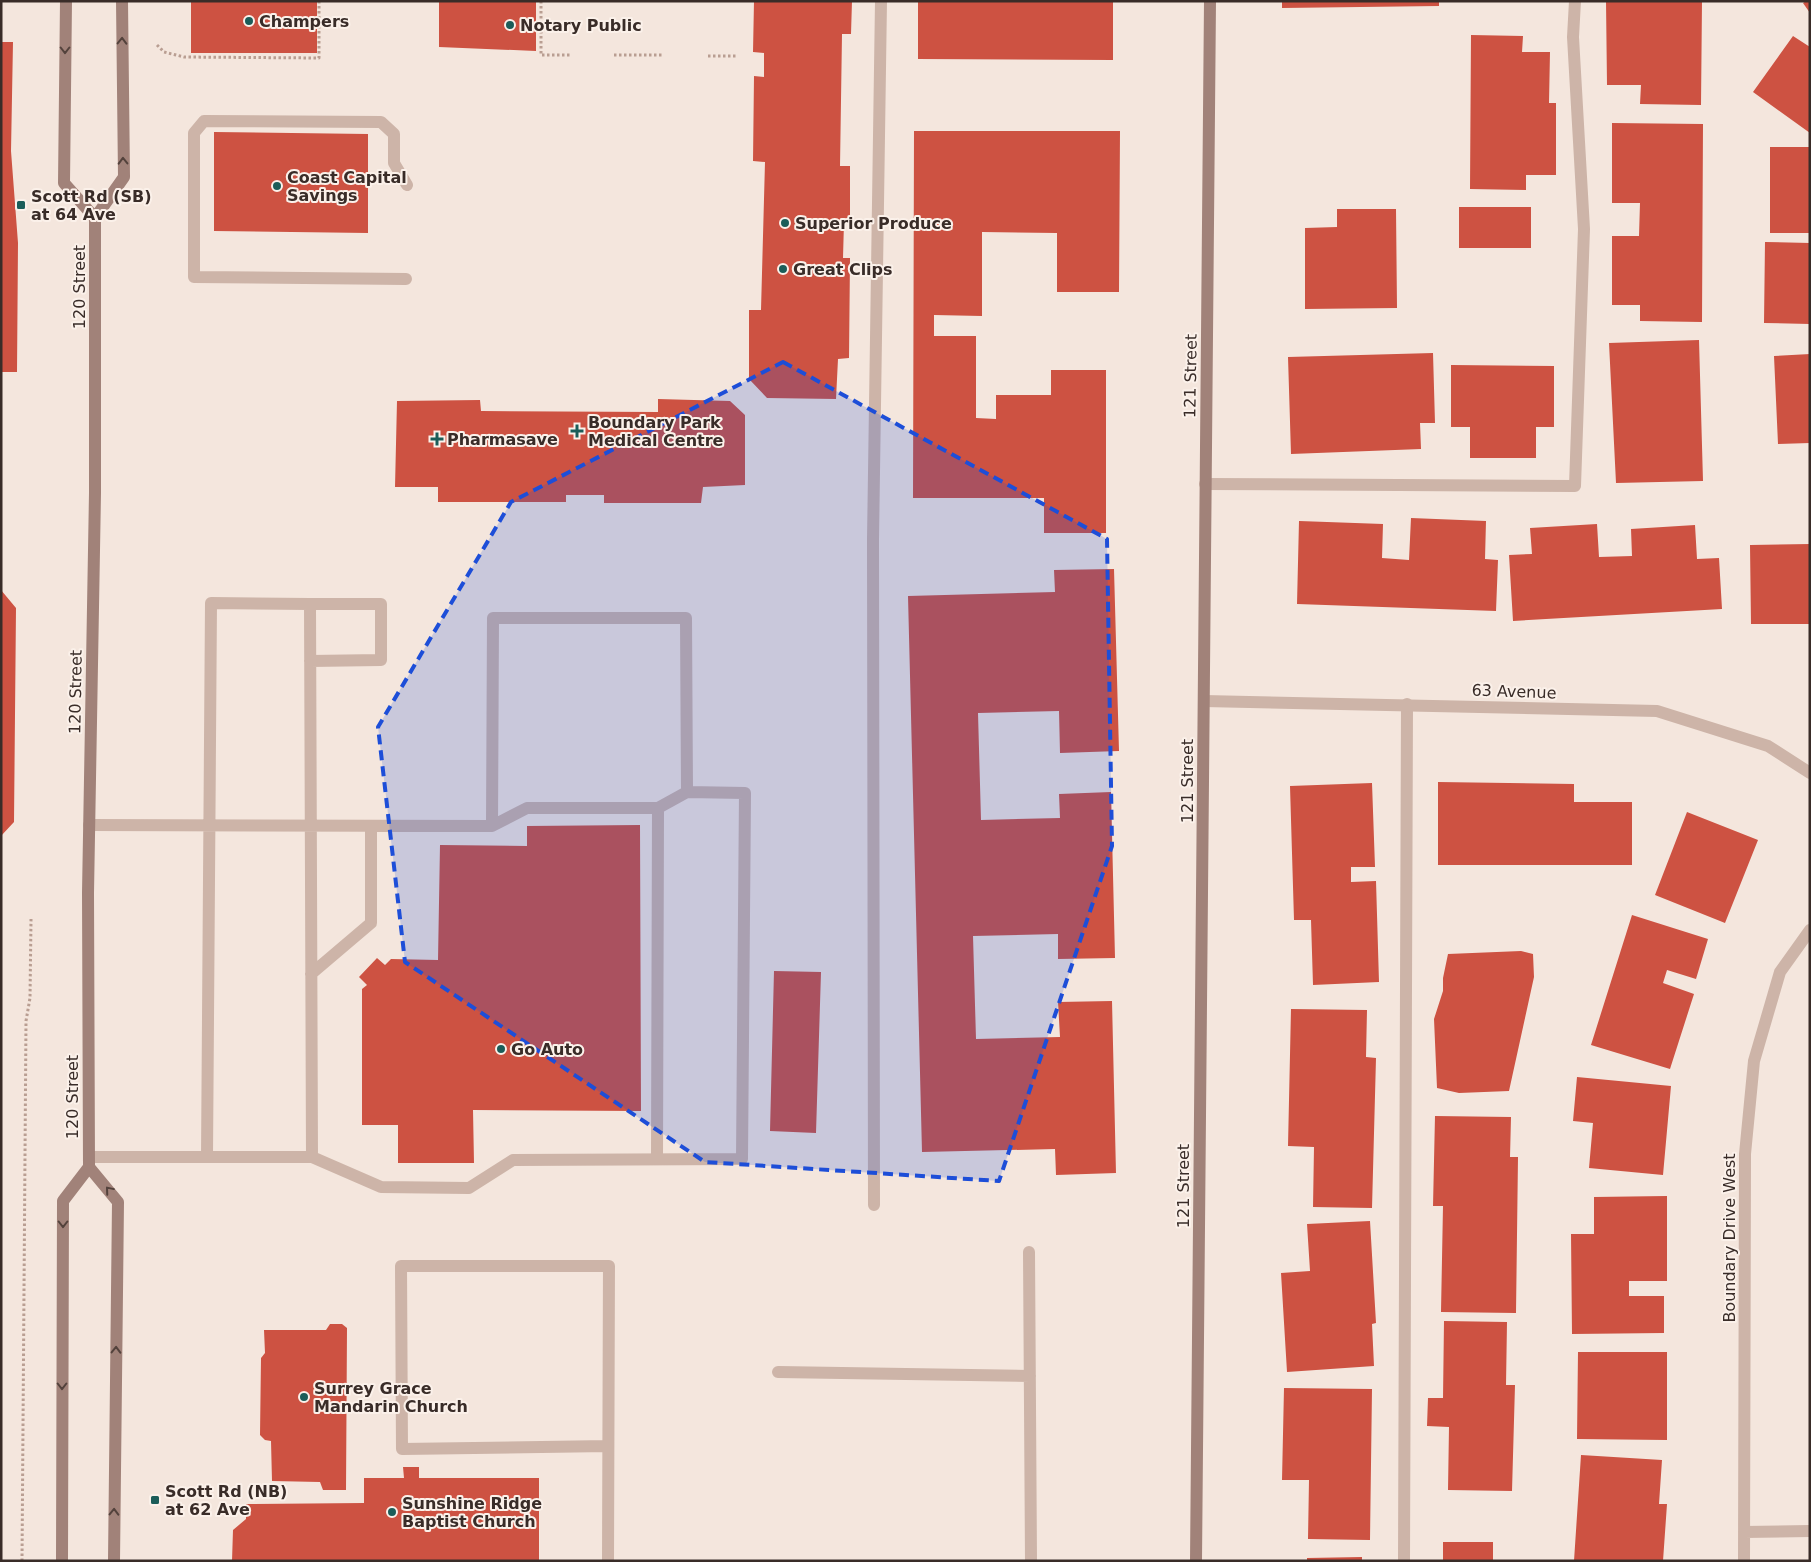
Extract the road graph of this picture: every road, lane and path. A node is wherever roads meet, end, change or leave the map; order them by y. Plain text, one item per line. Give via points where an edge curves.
1 (66, 1) edge
2 (122, 1) edge
3 (319, 1) edge
4 (541, 1) edge
5 (881, 1) edge
6 (1210, 1) edge
7 (1574, 1) edge
8 (157, 45) dead end
9 (572, 54) dead end
10 (614, 54) dead end
11 (663, 55) dead end
12 (708, 56) dead end
13 (738, 56) dead end
14 (407, 184) dead end
15 (95, 218) junction
16 (406, 279) dead end
17 (1205, 484) junction
18 (310, 604) junction
19 (310, 661) junction
20 (1204, 701) junction
21 (1407, 704) junction
22 (1810, 773) edge
23 (687, 792) junction
24 (658, 808) junction
25 (89, 825) junction
26 (209, 826) junction
27 (311, 826) junction
28 (371, 826) junction
29 (492, 826) junction
30 (31, 919) dead end
31 (1810, 930) edge
32 (311, 974) junction
33 (207, 1158) junction
34 (312, 1158) junction
35 (657, 1158) junction
36 (89, 1162) junction
37 (874, 1205) dead end
38 (1030, 1252) dead end
39 (778, 1372) dead end
40 (1030, 1376) junction
41 (608, 1446) junction
42 (1810, 1531) edge
43 (1744, 1532) junction
44 (22, 1561) edge
45 (62, 1561) edge
46 (114, 1561) edge
47 (608, 1561) edge
48 (1031, 1561) edge
49 (1196, 1561) edge
50 (1404, 1561) edge
51 (1744, 1561) edge

1 -> 15 main road via 64,183
15 -> 2 main road via 124,177
3 - 8 path via 319,58 184,57 164,52
4 - 9 path via 541,54
5 - 37 street via 873,540
6 - 17 main road, 121 Street
7 - 17 street via 1573,37 1584,229 1575,486
10 - 11 path
12 - 13 path
14 - 16 street via 394,163 394,134 381,122 204,121 194,133 194,277
15 - 25 main road, 120 Street via 95,493
17 - 20 main road, 121 Street
18 - 19 street
18 - 19 street via 381,604 381,660
18 - 26 street via 211,603
19 - 27 street
20 - 21 street, 63 Avenue
20 - 49 main road, 121 Street
21 - 22 street, 63 Avenue via 1657,711 1768,746
21 - 50 street
23 - 24 street
23 - 29 street via 686,618 493,618
23 - 35 street via 744,793 742,1159
24 - 29 street via 526,808
24 - 35 street
25 - 26 street
25 - 36 main road, 120 Street
26 - 27 street
26 - 33 street
27 - 28 street
27 - 32 street
28 - 29 street
28 - 32 street via 370,923
30 - 44 path via 30,998 26,1021
31 - 43 street, Boundary Drive West via 1780,972 1754,1061 1745,1154
32 - 34 street
33 - 34 street
33 - 36 street
34 - 35 street via 381,1187 469,1188 513,1160
36 -> 45 main road via 63,1201
46 -> 36 main road via 118,1202
38 - 40 street
39 - 40 street
40 - 48 street
41 - 41 street via 609,1266 401,1266 402,1449
41 - 47 street
42 - 43 street
43 - 51 street, Boundary Drive West

